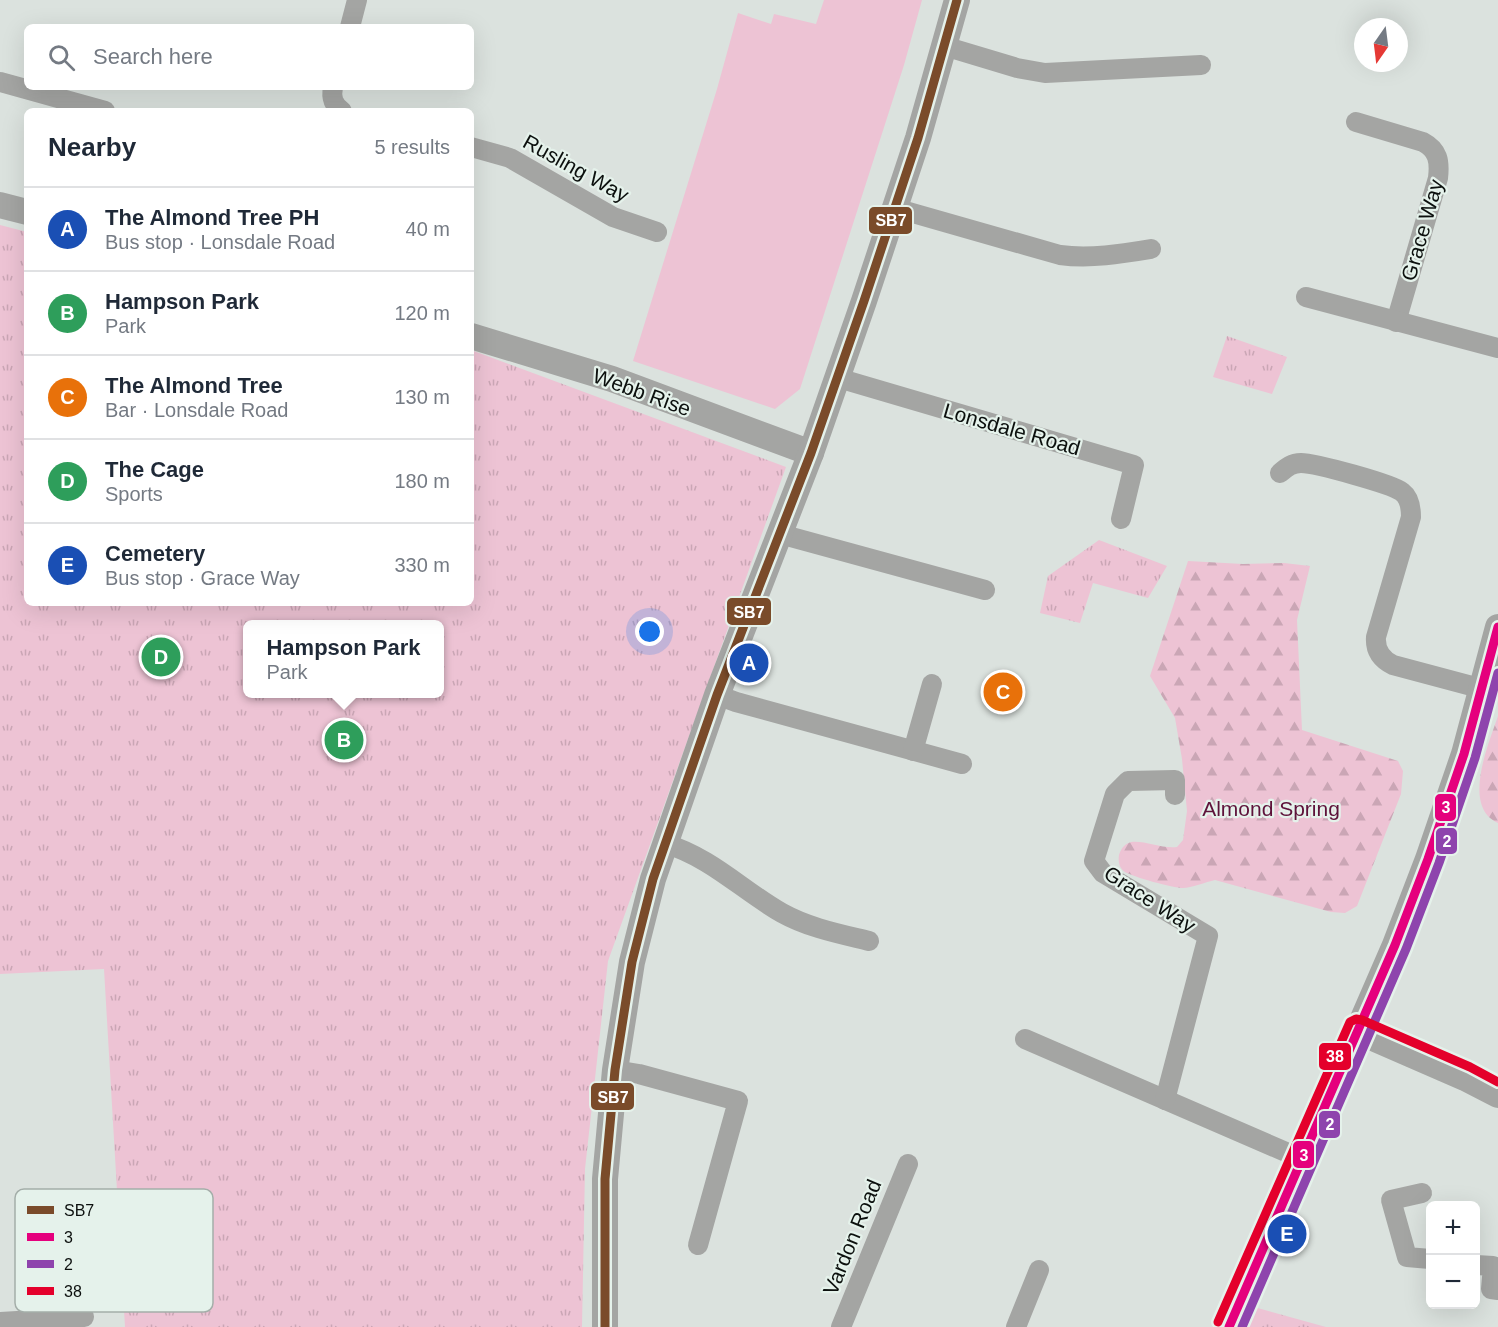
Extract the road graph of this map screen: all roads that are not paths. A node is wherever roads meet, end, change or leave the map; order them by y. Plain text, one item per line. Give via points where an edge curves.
1 (357, 0) edge
2 (957, 0) edge
3 (351, 24) edge
4 (944, 46) junction
5 (1201, 66) dead end
6 (0, 82) edge
7 (24, 89) edge
8 (29, 90) edge
9 (94, 108) edge
10 (1356, 122) dead end
11 (474, 148) edge
12 (0, 205) edge
13 (895, 208) junction
14 (24, 211) edge
15 (657, 232) dead end
16 (1151, 249) dead end
17 (1306, 297) dead end
18 (1396, 322) junction
19 (474, 337) edge
20 (1498, 348) edge
21 (837, 378) junction
22 (811, 453) junction
23 (1280, 473) dead end
24 (1121, 519) dead end
25 (780, 534) junction
26 (985, 590) dead end
27 (1498, 627) edge
28 (932, 684) dead end
29 (1483, 689) junction
30 (717, 695) junction
31 (913, 751) junction
32 (962, 764) dead end
33 (1175, 779) dead end
34 (664, 843) junction
35 (869, 941) dead end
36 (1357, 1031) junction
37 (1025, 1039) dead end
38 (615, 1070) junction
39 (1498, 1095) edge
40 (1165, 1100) junction
41 (1302, 1159) junction
42 (908, 1164) dead end
43 (1422, 1193) dead end
44 (698, 1245) dead end
45 (1426, 1259) edge
46 (1480, 1264) edge
47 (1039, 1270) dead end
48 (1498, 1290) edge
49 (47, 1312) edge
50 (1234, 1316) edge
51 (84, 1317) dead end
52 (47, 1318) junction
53 (0, 1322) edge
54 (606, 1327) edge
55 (841, 1327) edge
56 (1016, 1327) edge

1 - 3 street
2 - 4 street
4 - 5 street via 1045,73
4 - 13 street
6 - 7 street
8 - 9 street
10 - 18 street, Grace Way via 1431,146 1439,162 1438,178
11 - 15 street, Rusling Way via 510,158 613,217
12 - 14 street
13 - 16 street via 1060,255 1093,257
13 - 21 street
17 - 18 street
18 - 20 street
19 - 22 street, Webb Rise via 612,379
21 - 22 street
21 - 24 street, Lonsdale Road via 1134,465
22 - 25 street
23 - 29 street via 1293,464 1308,463 1394,487 1407,497 1411,517 1376,637 1378,650 1393,665
25 - 26 street
25 - 30 street
27 - 29 street
28 - 31 street
29 - 36 street via 1428,859
30 - 31 street
30 - 34 street
31 - 32 street
33 - 40 street, Grace Way via 1128,781 1116,794 1094,861 1103,873 1208,936
34 - 35 street via 707,861 794,919
34 - 38 street via 632,962
36 - 39 street
36 - 41 street
37 - 40 street
38 - 44 street via 738,1101
38 - 54 street via 605,1179
40 - 41 street
41 - 50 street
42 - 55 street, Vardon Road
43 - 45 street via 1391,1200 1407,1257
46 - 48 street via 1493,1266 1491,1289
47 - 56 street
49 - 52 street
51 - 52 street
52 - 53 street

